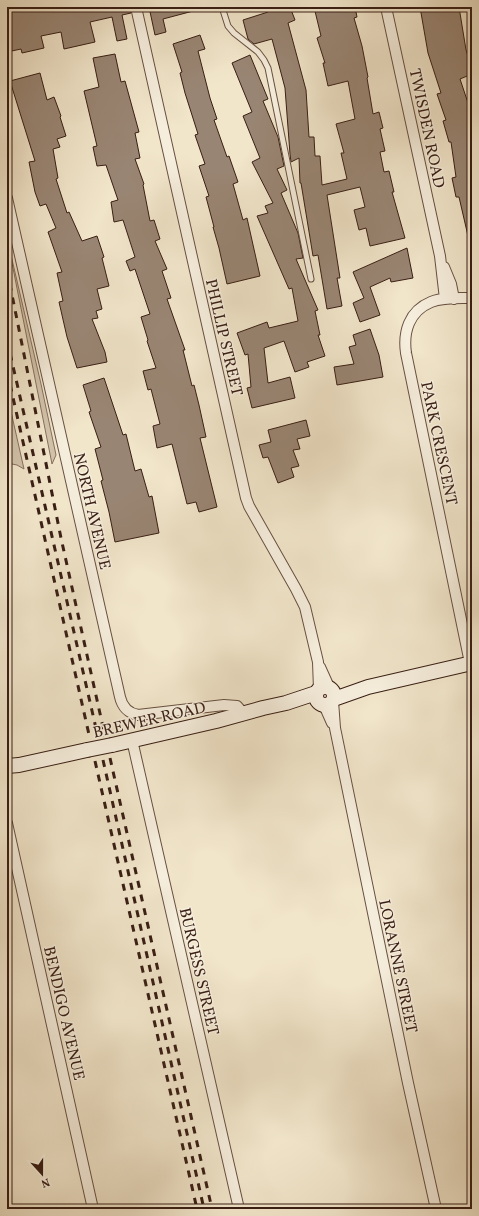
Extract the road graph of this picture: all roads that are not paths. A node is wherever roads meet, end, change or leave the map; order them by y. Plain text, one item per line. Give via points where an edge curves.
1 (136, 7) edge
2 (222, 7) edge
3 (386, 7) edge
4 (7, 198) edge
5 (311, 280) dead end
6 (472, 298) edge
7 (450, 299) junction
8 (471, 663) edge
9 (326, 696) junction
10 (243, 713) junction
11 (132, 740) junction
12 (11, 767) edge
13 (7, 823) edge
14 (93, 1209) edge
15 (239, 1209) edge
16 (436, 1209) edge

1 - 9 street, PHILLIP STREET via 246,498 305,607
2 - 5 lane via 228,26 258,52 268,68
3 - 7 street, TWISDEN ROAD via 440,256 442,285
4 - 10 street, NORTH AVENUE via 122,704 138,715 224,704 237,706
6 - 7 street, PARK CRESCENT
7 - 8 street, PARK CRESCENT via 432,302 418,310 407,325 405,346
8 - 9 street, BREWER ROAD
9 - 10 street, BREWER ROAD
9 - 16 street, LORANNE STREET
10 - 11 street, BREWER ROAD
11 - 12 street, BREWER ROAD, bridge
11 - 15 street, BURGESS STREET
13 - 14 street, BENDIGO AVENUE

